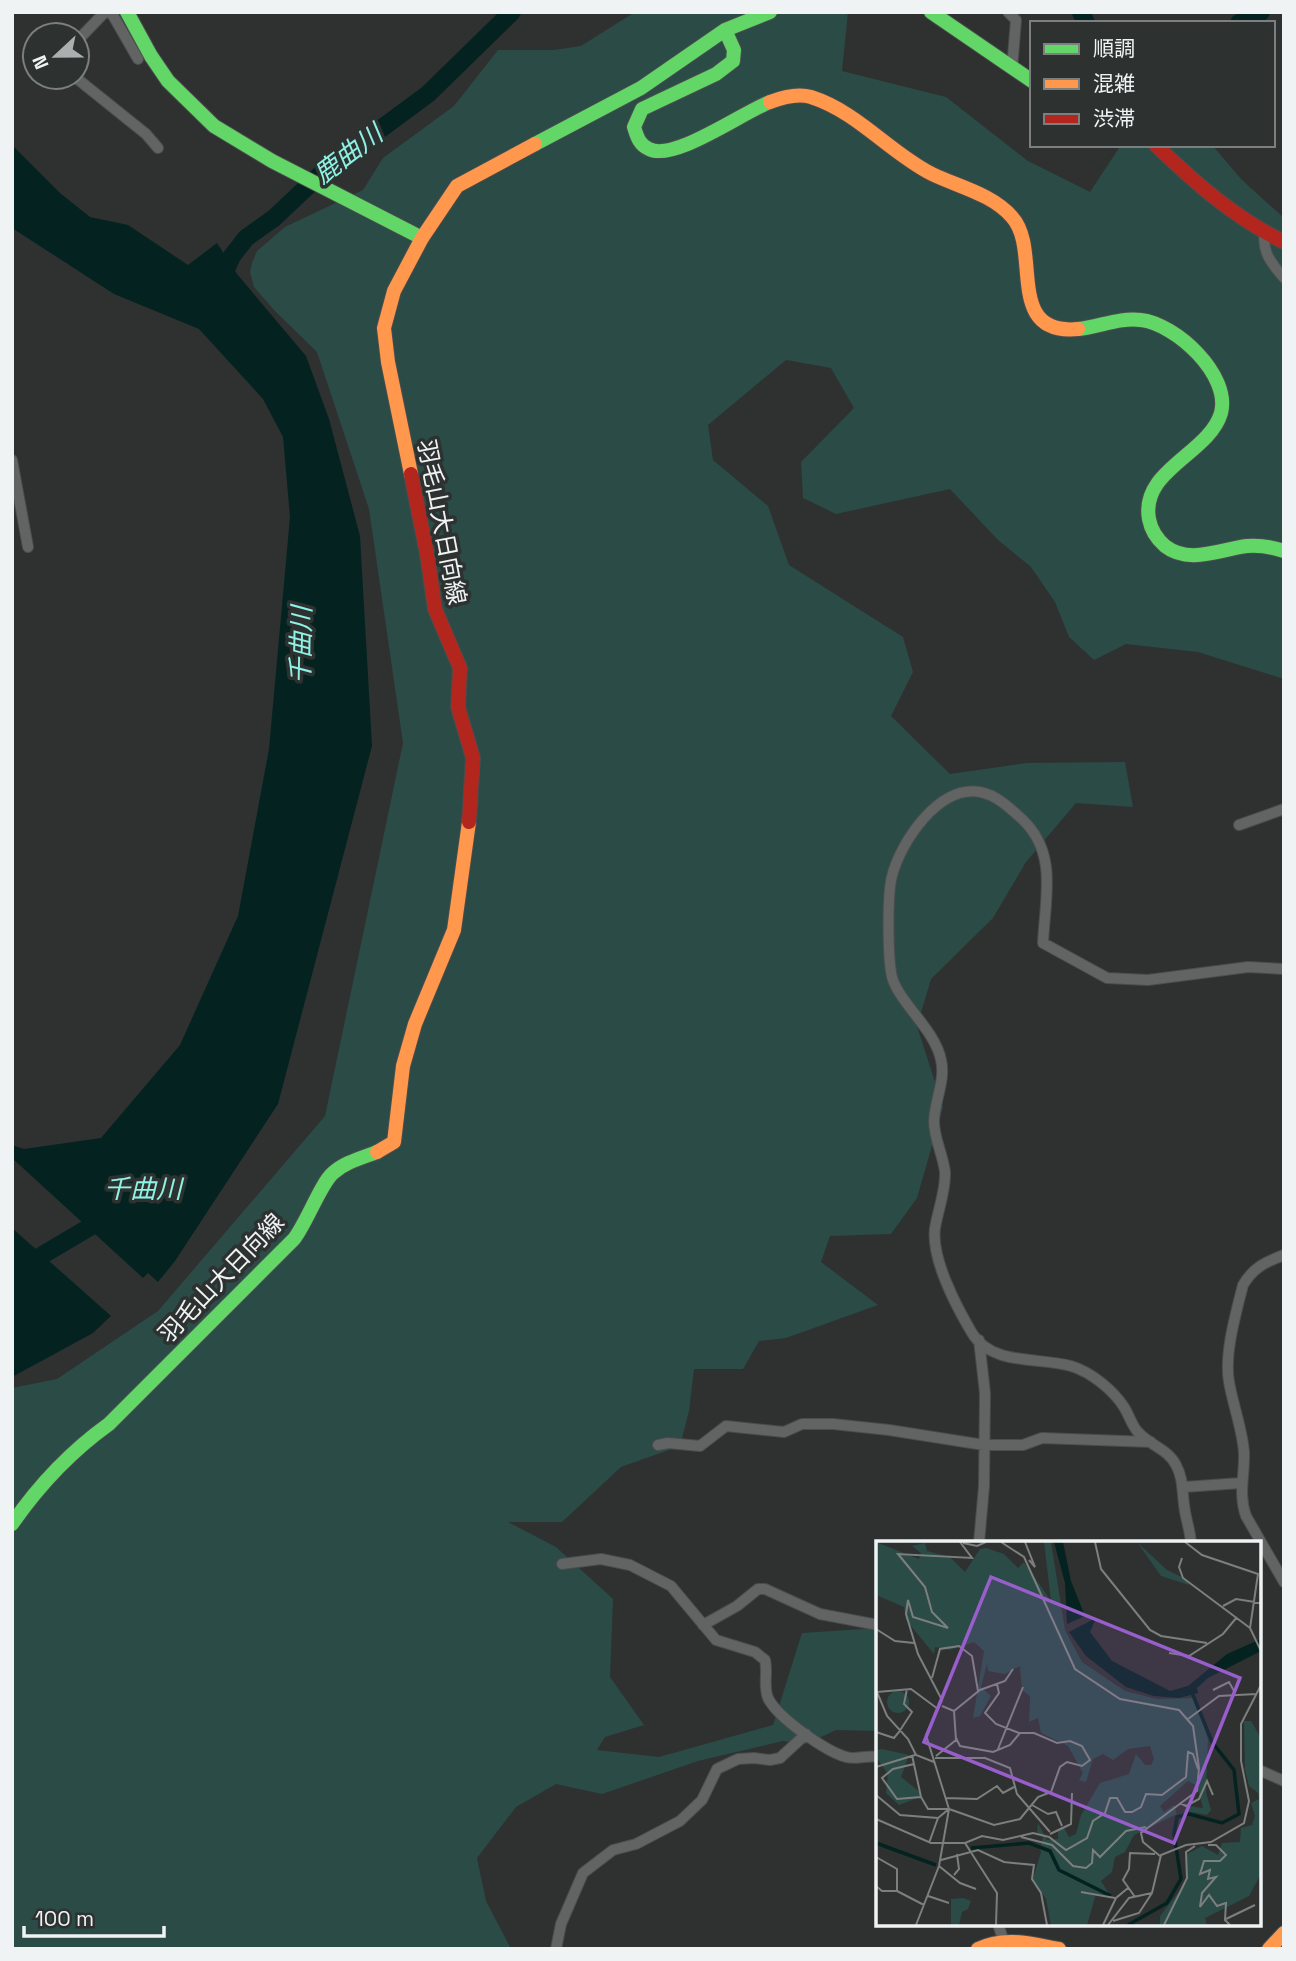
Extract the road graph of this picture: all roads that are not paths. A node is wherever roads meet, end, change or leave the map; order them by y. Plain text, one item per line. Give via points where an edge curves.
1 (105, 12) edge
2 (111, 12) edge
3 (127, 12) edge
4 (770, 12) edge
5 (931, 12) edge
6 (1008, 12) edge
7 (91, 26) edge
8 (725, 30) junction
9 (138, 59) dead end
10 (1012, 69) junction
11 (1030, 80) edge
12 (91, 90) edge
13 (1158, 147) edge
14 (158, 148) dead end
15 (1265, 231) junction
16 (422, 238) junction
17 (1284, 242) edge
18 (1284, 278) edge
19 (12, 460) edge
20 (27, 547) dead end
21 (1284, 551) edge
22 (1284, 809) edge
23 (1239, 825) dead end
24 (1284, 969) edge
25 (1284, 1255) edge
26 (979, 1340) junction
27 (1151, 1442) junction
28 (984, 1445) junction
29 (658, 1446) dead end
30 (1241, 1483) junction
31 (1184, 1487) junction
32 (12, 1524) edge
33 (979, 1541) edge
34 (1191, 1541) edge
35 (1260, 1541) edge
36 (1261, 1543) edge
37 (562, 1564) dead end
38 (1284, 1582) edge
39 (703, 1625) junction
40 (876, 1625) edge
41 (806, 1734) junction
42 (876, 1757) edge
43 (1261, 1771) edge
44 (1284, 1781) edge
45 (999, 1926) edge
46 (1284, 1933) edge
47 (1003, 1939) junction
48 (1040, 1948) edge
49 (556, 1949) edge
50 (978, 1949) edge
51 (1059, 1949) edge
52 (1269, 1949) edge

1 - 7 street
2 - 9 street
3 - 16 main road via 168,81 214,126
4 - 8 main road, 羽毛山大日向線
5 - 10 main road
6 - 10 street via 1016,20
8 - 16 main road, 羽毛山大日向線 via 641,88 457,186
8 - 21 main road via 734,50 733,61 716,74 642,109 635,127 640,143 655,152 666,151 769,103 799,95 844,113 933,176 1000,206 1021,229 1030,296 1036,314 1045,322 1077,330 1132,319 1159,325 1193,349 1215,378 1222,412 1209,434 1152,492 1148,519 1155,536 1190,556 1251,546
10 - 11 main road
12 - 14 street
13 - 15 main road via 1190,179
15 - 17 main road
15 - 18 street via 1262,243
16 - 32 main road, 羽毛山大日向線 via 394,290 385,343 435,609 460,668 458,707 473,758 472,797 458,909 403,1066 394,1142 330,1175 293,1239 109,1424 58,1464
19 - 20 street
22 - 23 street
24 - 26 street via 1248,967 1157,980 1107,978 1043,943 1043,846 1031,827 1006,805 981,792 966,792 942,804 914,830 891,881 891,976 942,1060 934,1126 945,1175 934,1246 938,1263
25 - 30 street via 1260,1265 1250,1275 1237,1309 1228,1365 1244,1453
26 - 27 street via 1000,1355 1085,1371 1122,1404 1138,1432
26 - 28 street
27 - 28 street via 1042,1438 1023,1445
27 - 31 street via 1171,1457
28 - 29 street via 889,1430 802,1424 784,1432 726,1426 700,1446
28 - 33 street
30 - 31 street
30 - 35 street via 1242,1505
31 - 34 street
36 - 38 street
37 - 39 street via 591,1559 630,1565 671,1586
39 - 40 street via 758,1589 820,1614
39 - 41 street via 723,1644 761,1655 768,1697
41 - 42 street via 848,1758
41 - 49 street via 780,1758 738,1759 718,1769 702,1800 680,1821 636,1844 613,1850 583,1874 561,1924
43 - 44 street
45 - 47 street
46 - 52 main road
47 - 48 main road
47 - 50 main road
48 - 51 main road

